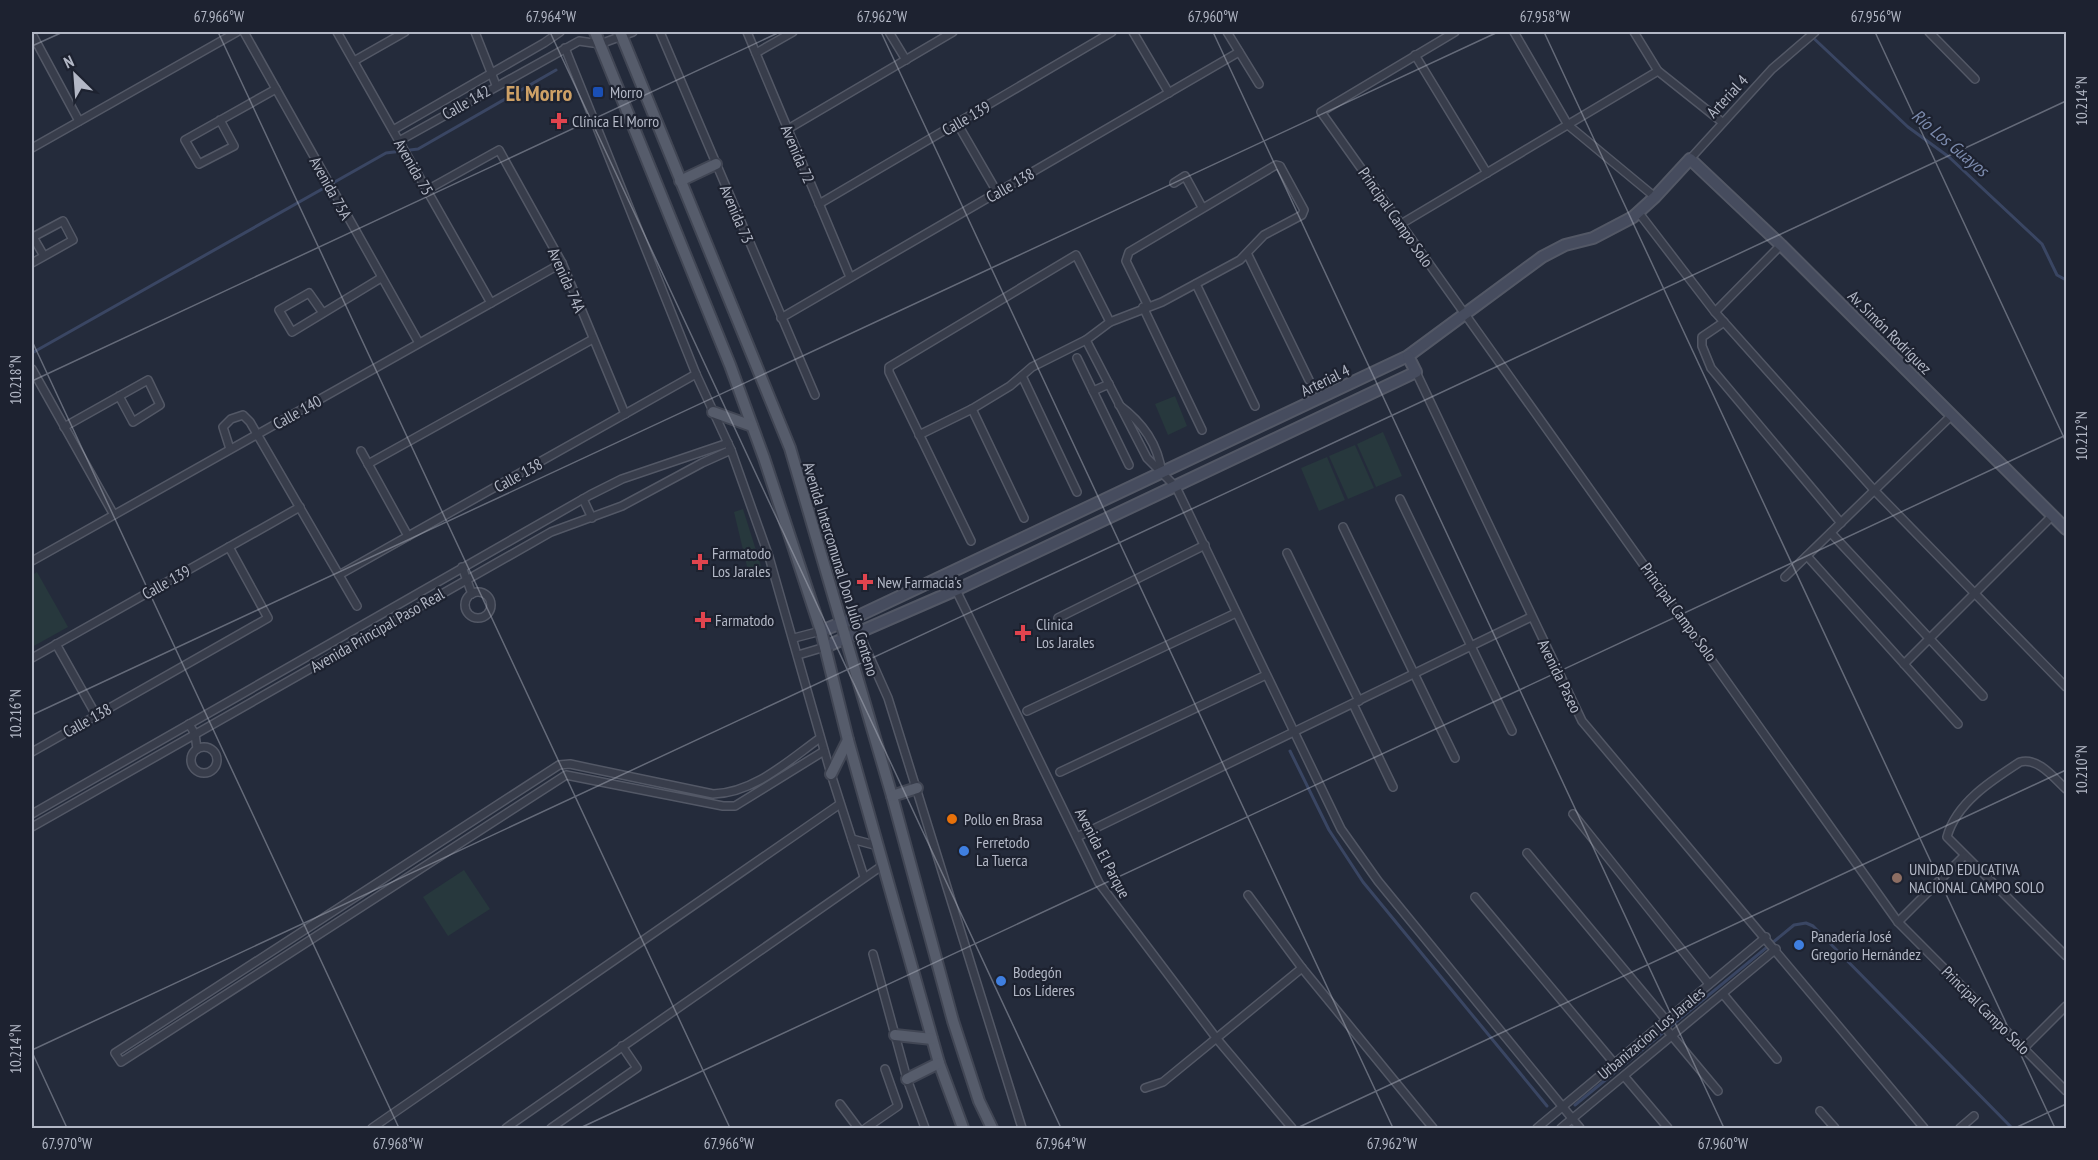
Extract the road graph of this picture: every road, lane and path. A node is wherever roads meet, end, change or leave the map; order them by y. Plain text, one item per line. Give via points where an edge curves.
1 (237, 32) edge
2 (244, 32) edge
3 (337, 32) edge
4 (405, 32) edge
5 (475, 32) edge
6 (558, 32) edge
7 (595, 32) edge
8 (660, 32) edge
9 (747, 32) edge
10 (792, 32) edge
11 (889, 32) edge
12 (954, 32) edge
13 (1112, 32) edge
14 (1133, 32) edge
15 (1227, 32) edge
16 (1455, 32) edge
17 (1514, 32) edge
18 (1634, 32) edge
19 (1815, 32) edge
20 (1929, 32) edge
21 (625, 33) edge
22 (32, 34) edge
23 (600, 44) junction
24 (35, 48) edge
25 (565, 48) junction
26 (756, 52) junction
27 (1239, 52) junction
28 (1415, 55) junction
29 (906, 60) junction
30 (354, 61) junction
31 (1658, 71) junction
32 (492, 73) junction
33 (1975, 80) dead end
34 (1259, 84) dead end
35 (496, 85) junction
36 (276, 89) junction
37 (1169, 93) junction
38 (220, 120) junction
39 (79, 121) junction
40 (1722, 122) junction
41 (957, 123) junction
42 (1568, 125) junction
43 (788, 129) junction
44 (393, 130) junction
45 (400, 143) junction
46 (32, 148) edge
47 (1690, 159) junction
48 (716, 164) junction
49 (1486, 173) junction
50 (680, 181) junction
51 (1174, 183) dead end
52 (427, 190) junction
53 (997, 192) junction
54 (1655, 198) junction
55 (819, 204) junction
56 (1202, 207) junction
57 (1639, 213) junction
58 (1401, 224) junction
59 (1781, 245) junction
60 (1248, 255) junction
61 (44, 256) junction
62 (32, 263) edge
63 (562, 263) junction
64 (849, 277) junction
65 (381, 278) junction
66 (1196, 284) junction
67 (491, 303) junction
68 (1145, 306) junction
69 (1715, 312) junction
70 (323, 313) junction
71 (1465, 315) junction
72 (781, 318) junction
73 (1110, 322) junction
74 (1724, 322) junction
75 (593, 339) junction
76 (1086, 340) junction
77 (419, 343) junction
78 (1408, 356) junction
79 (1077, 358) dead end
80 (32, 369) edge
81 (1416, 372) junction
82 (696, 374) junction
83 (1022, 376) junction
84 (1309, 380) dead end
85 (1109, 384) junction
86 (1093, 391) junction
87 (815, 395) dead end
88 (119, 396) junction
89 (1119, 404) junction
90 (1255, 406) dead end
91 (972, 409) junction
92 (713, 412) junction
93 (625, 414) junction
94 (1952, 415) junction
95 (752, 426) junction
96 (64, 427) junction
97 (1202, 430) dead end
98 (257, 434) junction
99 (919, 435) junction
100 (729, 447) junction
101 (230, 449) junction
102 (361, 451) dead end
103 (368, 464) junction
104 (1129, 465) dead end
105 (1162, 474) junction
106 (1176, 486) junction
107 (1874, 490) junction
108 (1077, 492) dead end
109 (583, 499) junction
110 (1400, 499) dead end
111 (300, 507) junction
112 (114, 515) junction
113 (2052, 515) junction
114 (592, 518) junction
115 (1024, 518) dead end
116 (1841, 523) junction
117 (1343, 527) dead end
118 (2067, 529) edge
119 (1831, 533) junction
120 (408, 536) junction
121 (971, 541) dead end
122 (1205, 545) junction
123 (229, 547) junction
124 (1287, 553) dead end
125 (1807, 556) junction
126 (32, 561) edge
127 (462, 567) junction
128 (948, 574) junction
129 (339, 575) junction
130 (1785, 577) dead end
131 (468, 578) junction
132 (956, 591) junction
133 (1977, 593) junction
134 (472, 594) dead end
135 (357, 606) dead end
136 (1236, 613) junction
137 (1532, 617) junction
138 (1058, 618) dead end
139 (843, 623) junction
140 (821, 631) junction
141 (859, 633) junction
142 (794, 638) junction
143 (847, 639) junction
144 (1929, 639) junction
145 (56, 644) junction
146 (825, 647) junction
147 (1471, 647) junction
148 (798, 655) junction
149 (32, 658) edge
150 (1904, 664) junction
151 (1266, 675) junction
152 (1414, 675) junction
153 (2066, 687) edge
154 (1983, 696) dead end
155 (1356, 702) junction
156 (1027, 711) dead end
157 (96, 715) junction
158 (189, 724) junction
159 (1958, 724) dead end
160 (1512, 731) dead end
161 (1294, 733) junction
162 (195, 734) junction
163 (820, 738) junction
164 (848, 740) junction
165 (197, 749) dead end
166 (824, 751) junction
167 (32, 752) edge
168 (1455, 758) dead end
169 (564, 765) junction
170 (1060, 772) dead end
171 (831, 774) junction
172 (566, 775) junction
173 (1393, 787) dead end
174 (917, 788) junction
175 (2067, 789) edge
176 (892, 796) junction
177 (840, 804) junction
178 (32, 814) edge
179 (1573, 814) dead end
180 (32, 827) edge
181 (1077, 837) junction
182 (852, 839) junction
183 (878, 846) junction
184 (424, 852) junction
185 (1527, 853) dead end
186 (1964, 856) junction
187 (431, 861) junction
188 (883, 865) junction
189 (864, 877) junction
190 (1248, 895) dead end
191 (1475, 897) dead end
192 (1898, 922) junction
193 (1770, 943) junction
194 (873, 954) dead end
195 (2067, 956) edge
196 (1302, 968) junction
197 (1709, 984) junction
198 (1723, 994) junction
199 (2067, 1006) edge
200 (1666, 1027) junction
201 (896, 1035) junction
202 (932, 1039) junction
203 (1217, 1039) junction
204 (622, 1046) junction
205 (2024, 1048) junction
206 (1777, 1059) dead end
207 (939, 1063) junction
208 (1614, 1063) junction
209 (885, 1069) dead end
210 (1624, 1076) junction
211 (907, 1079) junction
212 (1145, 1088) dead end
213 (1718, 1091) dead end
214 (2067, 1091) edge
215 (840, 1104) dead end
216 (1562, 1108) junction
217 (1820, 1111) dead end
218 (1974, 1116) dead end
219 (1572, 1119) junction
220 (372, 1128) edge
221 (506, 1128) edge
222 (551, 1128) edge
223 (858, 1128) edge
224 (866, 1128) edge
225 (925, 1128) edge
226 (963, 1128) edge
227 (992, 1128) edge
228 (1022, 1128) edge
229 (1292, 1128) edge
230 (1433, 1128) edge
231 (1537, 1128) edge
232 (1561, 1128) edge
233 (1580, 1128) edge
234 (1668, 1128) edge
235 (1835, 1128) edge
236 (1924, 1128) edge
237 (1960, 1128) edge

1 - 39 street
2 - 36 street, Avenida 75A
3 - 30 street, Avenida 75
4 - 30 street
5 - 32 street
6 - 32 street, Calle 142
7 - 23 main road
8 - 48 street, Avenida 73
9 - 26 street, Avenida 72
10 - 26 street
11 - 29 street
12 - 29 street
13 - 41 street, Calle 139
14 - 37 street
15 - 27 street
16 - 28 street
17 - 42 street
18 - 31 street
19 - 40 street, Arterial 4
20 - 33 street
21 - 23 street, Calle 142
21 - 50 main road, Avenida Intercomunal Don Julio Centeno
22 - 24 street
23 - 25 street, Calle 142 via 579,41
23 - 95 main road
24 - 39 street
25 - 35 street, Calle 142
25 - 82 street
26 - 43 street, Avenida 72
27 - 34 street
27 - 37 street, Calle 138
28 - 49 street
28 - 58 street, Principal Campo Solo via 1321,110
29 - 43 street
30 - 44 street, Avenida 75
31 - 40 street
31 - 42 street
32 - 35 street
32 - 44 street, Calle 142
35 - 45 street, Calle 142
36 - 38 street
36 - 65 street, Avenida 75A
37 - 53 street, Calle 138
38 - 38 street via 185,140 199,164 234,146
39 - 46 street
40 - 47 street, Arterial 4
41 - 53 street
41 - 55 street, Calle 139
42 - 49 street
42 - 54 street
43 - 55 street, Avenida 72
44 - 45 street, Avenida 75
45 - 52 street, Avenida 75
47 - 54 street, Arterial 4
47 - 59 street, Av. Simón Rodríguez
48 - 50 main road
48 - 72 street, Avenida 73
49 - 58 street
50 - 139 main road, Avenida Intercomunal Don Julio Centeno via 790,448
51 - 56 street via 1185,176
52 - 63 street, Avenida 74A via 499,150
52 - 67 street, Avenida 75
53 - 64 street, Calle 138
54 - 57 street, Arterial 4
55 - 64 street, Avenida 72
56 - 60 street via 1280,166 1304,213 1264,235
56 - 68 street via 1133,248 1127,256
57 - 69 street
57 - 71 street, Arterial 4 via 1593,238 1565,245 1542,257
58 - 71 street, Principal Campo Solo
59 - 69 street
59 - 94 street, Av. Simón Rodríguez
60 - 66 street
60 - 84 street
61 - 61 street via 74,240 63,221 33,237
61 - 62 street
63 - 67 street, Calle 140
63 - 75 street, Avenida 74A
64 - 72 street, Calle 138
65 - 70 street
65 - 77 street, Avenida 75A
66 - 68 street via 1162,302
66 - 90 street
67 - 77 street, Calle 140
68 - 73 street
68 - 97 street
69 - 74 street
70 - 70 street via 292,332 279,310 309,293
71 - 78 street, Arterial 4
71 - 192 street, Principal Campo Solo
72 - 87 street, Avenida 73
73 - 76 street
73 - 99 street via 1074,255 889,367
74 - 107 street
74 - 116 street via 1702,337 1711,368
75 - 93 street, Avenida 74A
75 - 103 street
76 - 83 street
76 - 85 street
77 - 98 street, Calle 140
78 - 81 street
78 - 105 street, Arterial 4
79 - 86 street
80 - 96 street
81 - 106 street, Arterial 4
81 - 137 street, Avenida Paseo
82 - 92 street
82 - 93 street, Calle 138
83 - 91 street
83 - 108 street
85 - 86 street
85 - 89 street
86 - 104 street
88 - 88 street via 148,380 160,405 134,422
88 - 96 street
89 - 105 street via 1147,458
89 - 105 street via 1144,427 1159,452
91 - 99 street
91 - 115 street
92 - 95 main road
92 - 100 street
93 - 120 street, Calle 138
94 - 107 street
94 - 113 street, Av. Simón Rodríguez
95 - 140 main road
96 - 112 street
98 - 101 street, Calle 140
98 - 101 street via 243,415 231,419 223,427
98 - 111 street
99 - 121 street
100 - 109 street, Avenida Principal Paso Real via 622,478
100 - 114 street, Avenida Principal Paso Real via 622,506
100 - 142 street
101 - 112 street, Calle 140
102 - 103 street
103 - 120 street
105 - 106 street
105 - 128 street, Arterial 4
106 - 122 street
106 - 132 street, Arterial 4
107 - 116 street
107 - 133 street
109 - 114 street
109 - 127 street, Avenida Principal Paso Real
110 - 147 street
111 - 123 street, Calle 139
111 - 129 street
112 - 126 street, Calle 140
113 - 118 street, Av. Simón Rodríguez
113 - 133 street
114 - 131 street, Avenida Principal Paso Real via 550,532
116 - 119 street
117 - 152 street
119 - 125 street
119 - 144 street
120 - 129 street, Calle 138
122 - 136 street
122 - 138 street
123 - 145 street, Calle 139
123 - 157 street, Calle 138 via 268,618
124 - 155 street
125 - 130 street
125 - 150 street
127 - 131 street
127 - 158 street, Avenida Principal Paso Real
128 - 132 street
128 - 139 street, Arterial 4
129 - 135 street
131 - 134 street
131 - 162 street, Avenida Principal Paso Real
132 - 141 street, Arterial 4
132 - 181 street, Avenida El Parque
133 - 144 street
133 - 153 street
136 - 151 street
136 - 156 street
137 - 147 street
137 - 193 street, Avenida Paseo via 1582,721
139 - 140 street, Arterial 4
139 - 143 main road, Avenida Intercomunal Don Julio Centeno
140 - 142 street, Arterial 4
140 - 146 main road
141 - 143 street, Arterial 4
141 - 174 street, Avenida Intercomunal Don Julio Centeno via 888,698
142 - 148 street
143 - 146 street, Arterial 4
143 - 176 main road, Avenida Intercomunal Don Julio Centeno
144 - 150 street
144 - 154 street
145 - 149 street, Calle 139
145 - 157 street
146 - 148 street, Arterial 4
146 - 164 main road
147 - 152 street
147 - 160 street
148 - 163 street
150 - 159 street
151 - 161 street
151 - 170 street
152 - 155 street
152 - 168 street
155 - 161 street
155 - 173 street
157 - 167 street, Calle 138
158 - 162 street
158 - 178 street, Avenida Principal Paso Real
161 - 181 street
161 - 216 street via 1341,829 1357,853
162 - 165 street
162 - 180 street, Avenida Principal Paso Real
163 - 166 street
163 - 169 street via 750,786 726,794
164 - 171 main road
164 - 183 main road
166 - 171 street
166 - 172 street via 735,806
169 - 172 street
169 - 184 street via 550,770
171 - 177 street
172 - 187 street
174 - 176 main road
174 - 228 street, Avenida Intercomunal Don Julio Centeno
175 - 186 street via 2036,763 2029,759 2020,762 1961,810 1947,837
176 - 227 main road, Avenida Intercomunal Don Julio Centeno via 953,1021
177 - 182 street
177 - 220 street
179 - 197 street
181 - 203 street, Avenida El Parque via 1119,913
182 - 183 street
182 - 189 street
183 - 188 main road
184 - 187 street
184 - 187 street via 115,1053 121,1062
185 - 200 street
186 - 192 street
186 - 195 street
188 - 189 street
188 - 202 main road
189 - 204 street
190 - 196 street
191 - 208 street
192 - 205 street, Principal Campo Solo
193 - 197 street, Urbanizacion Los Jarales
193 - 198 street, Urbanizacion Los Jarales
193 - 236 street, Avenida Paseo
194 - 201 street
196 - 203 street
196 - 230 street
197 - 200 street, Urbanizacion Los Jarales
198 - 200 street, Urbanizacion Los Jarales
198 - 206 street
199 - 205 street
200 - 208 street, Urbanizacion Los Jarales
200 - 210 street, Urbanizacion Los Jarales
200 - 213 street
201 - 202 main road
201 - 211 street
202 - 207 main road
203 - 212 street via 1163,1082
203 - 229 street, Avenida El Parque
204 - 221 street
204 - 222 street via 637,1068
205 - 214 street, Principal Campo Solo
207 - 211 main road
207 - 226 main road
208 - 216 street, Urbanizacion Los Jarales
209 - 224 street via 898,1106
210 - 219 street, Urbanizacion Los Jarales
210 - 234 street
211 - 225 street
215 - 223 street
216 - 219 street
216 - 231 street, Urbanizacion Los Jarales
217 - 235 street
218 - 237 street
219 - 232 street, Urbanizacion Los Jarales
219 - 233 street

